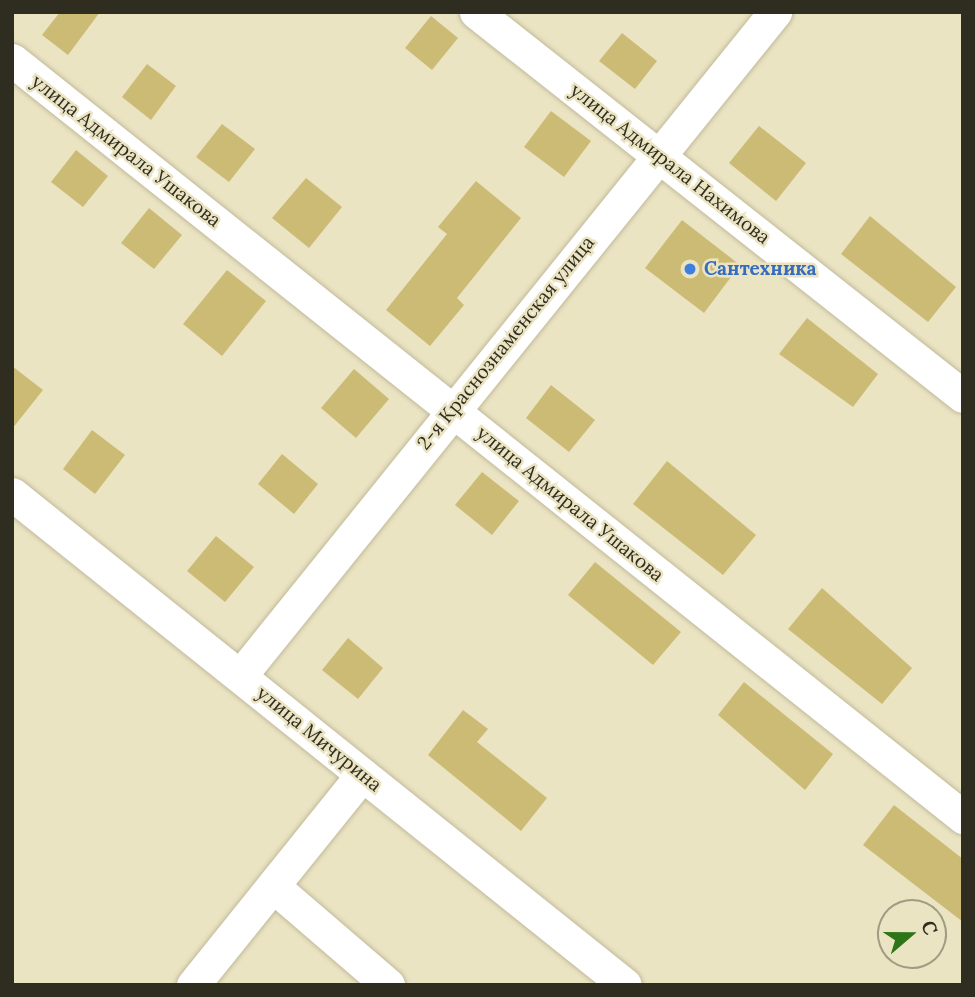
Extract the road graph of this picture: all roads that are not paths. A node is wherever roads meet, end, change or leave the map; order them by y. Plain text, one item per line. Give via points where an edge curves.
1 (476, 12) edge
2 (775, 12) edge
3 (12, 60) edge
4 (661, 156) junction
5 (963, 396) edge
6 (451, 409) junction
7 (12, 494) edge
8 (240, 676) junction
9 (362, 775) junction
10 (963, 817) edge
11 (273, 886) junction
12 (353, 974) edge
13 (193, 985) edge
14 (388, 985) edge
15 (625, 985) edge

1 - 4 street, улица Адмирала Нахимова
2 - 4 street, 2-я Краснознаменская улица
3 - 6 street, улица Адмирала Ушакова
4 - 5 street, улица Адмирала Нахимова
4 - 6 street, 2-я Краснознаменская улица
6 - 8 street, 2-я Краснознаменская улица
6 - 10 street, улица Адмирала Ушакова
7 - 8 street, улица Мичурина
8 - 9 street, улица Мичурина
9 - 11 street
9 - 15 street, улица Мичурина
11 - 12 street
11 - 13 street
12 - 14 street

